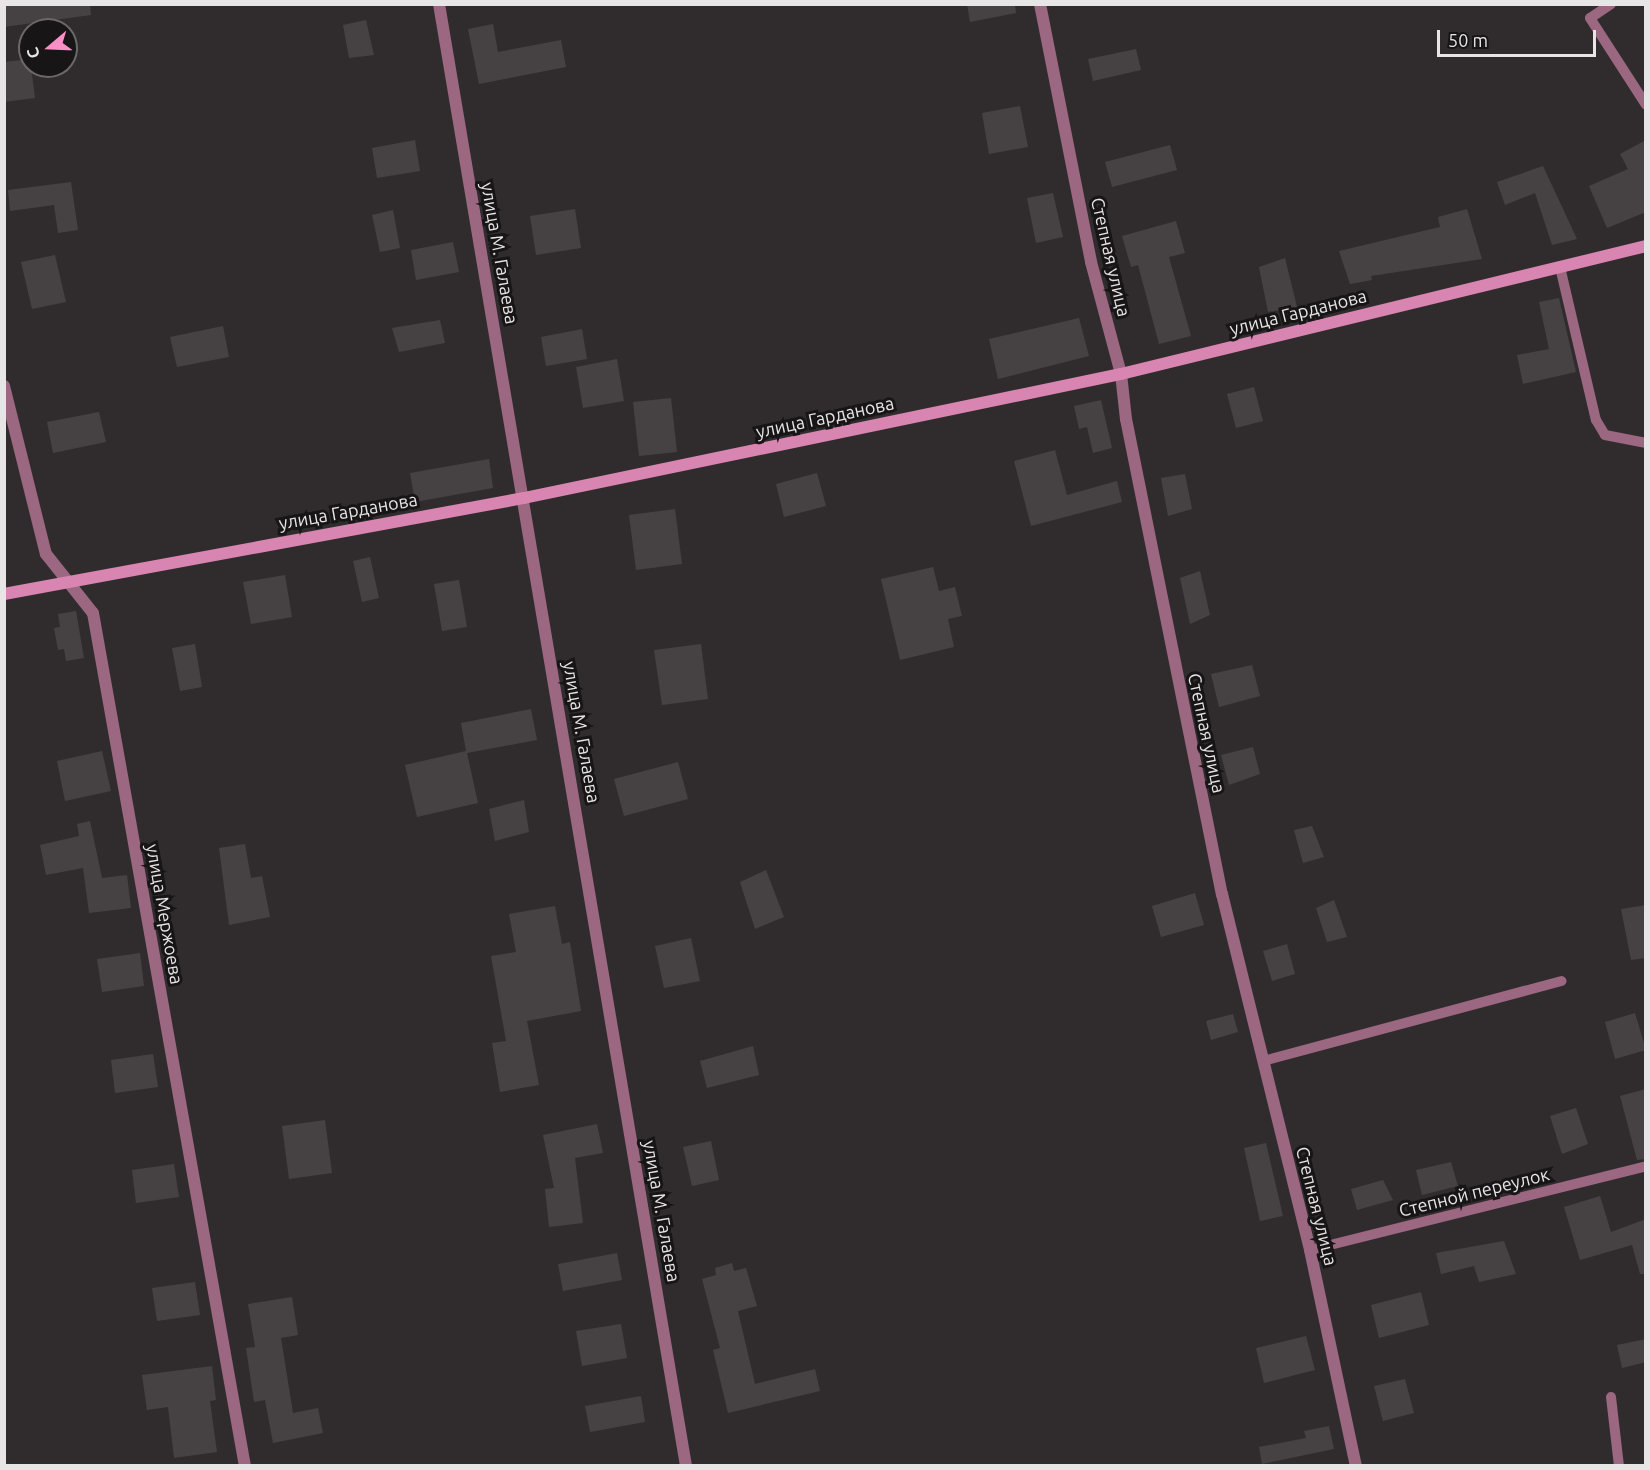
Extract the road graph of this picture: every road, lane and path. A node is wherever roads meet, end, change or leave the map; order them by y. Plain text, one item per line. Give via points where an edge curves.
1 (439, 4) edge
2 (1040, 4) edge
3 (1611, 4) edge
4 (1646, 105) edge
5 (1646, 246) edge
6 (1560, 267) junction
7 (1121, 374) junction
8 (4, 386) edge
9 (1646, 443) edge
10 (524, 498) junction
11 (69, 581) junction
12 (4, 594) edge
13 (1561, 981) dead end
14 (1263, 1061) junction
15 (1646, 1166) edge
16 (1310, 1250) junction
17 (1611, 1397) dead end
18 (245, 1466) edge
19 (686, 1466) edge
20 (1356, 1466) edge
21 (1619, 1466) edge

1 - 10 street, улица М. Галаева
2 - 7 street, Степная улица via 1091,262
3 - 4 lane via 1590,18
5 - 6 street, улица Гарданова
6 - 7 street, улица Гарданова
6 - 9 lane via 1596,420 1605,435
7 - 10 street, улица Гарданова
7 - 14 street, Степная улица via 1126,419 1177,678 1222,894
8 - 11 street, улица Мержоева via 46,554
10 - 11 street, улица Гарданова
10 - 19 street, улица М. Галаева
11 - 12 street, улица Гарданова
11 - 18 street, улица Мержоева via 93,613
13 - 14 lane
14 - 16 street, Степная улица
15 - 16 lane, Степной переулок
16 - 20 street, Степная улица
17 - 21 lane

